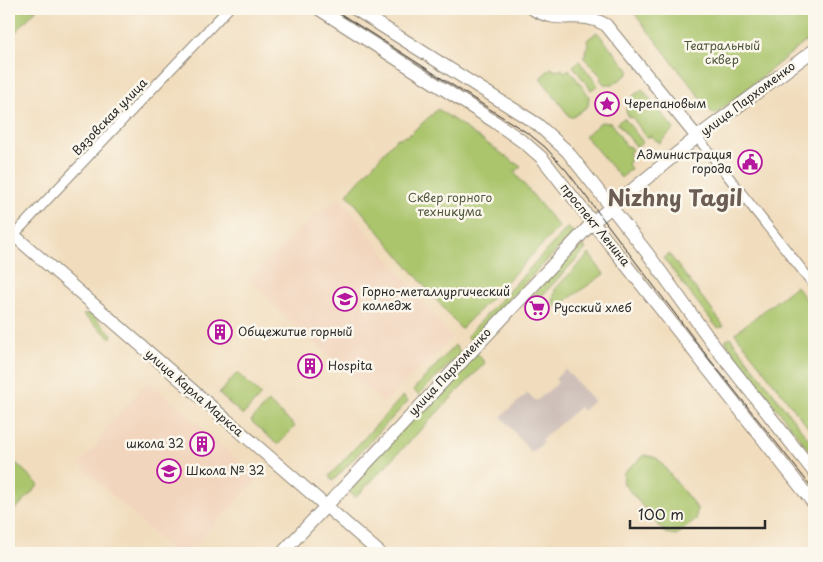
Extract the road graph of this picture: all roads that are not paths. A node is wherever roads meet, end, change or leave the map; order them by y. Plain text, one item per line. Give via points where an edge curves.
1 (228, 9) edge
2 (319, 9) edge
3 (355, 9) edge
4 (538, 12) edge
5 (814, 50) edge
6 (697, 137) junction
7 (610, 207) junction
8 (593, 222) junction
9 (10, 236) edge
10 (814, 285) edge
11 (814, 472) edge
12 (814, 504) edge
13 (325, 506) junction
14 (282, 553) edge
15 (380, 553) edge

1 - 9 street, Вязовская улица
2 - 8 main road, проспект Ленина via 526,144 542,158
3 - 7 main road, проспект Ленина via 537,124 567,152
4 - 6 main road via 564,18 588,17 606,25
5 - 6 main road, улица Пархоменко
6 - 7 main road, улица Пархоменко
6 - 10 street
7 - 8 main road, улица Пархоменко
7 - 11 main road, проспект Ленина
8 - 12 main road, проспект Ленина
8 - 13 main road, улица Пархоменко
9 - 13 main road, улица Карла Маркса
13 - 14 main road, улица Пархоменко
13 - 15 main road, улица Карла Маркса

